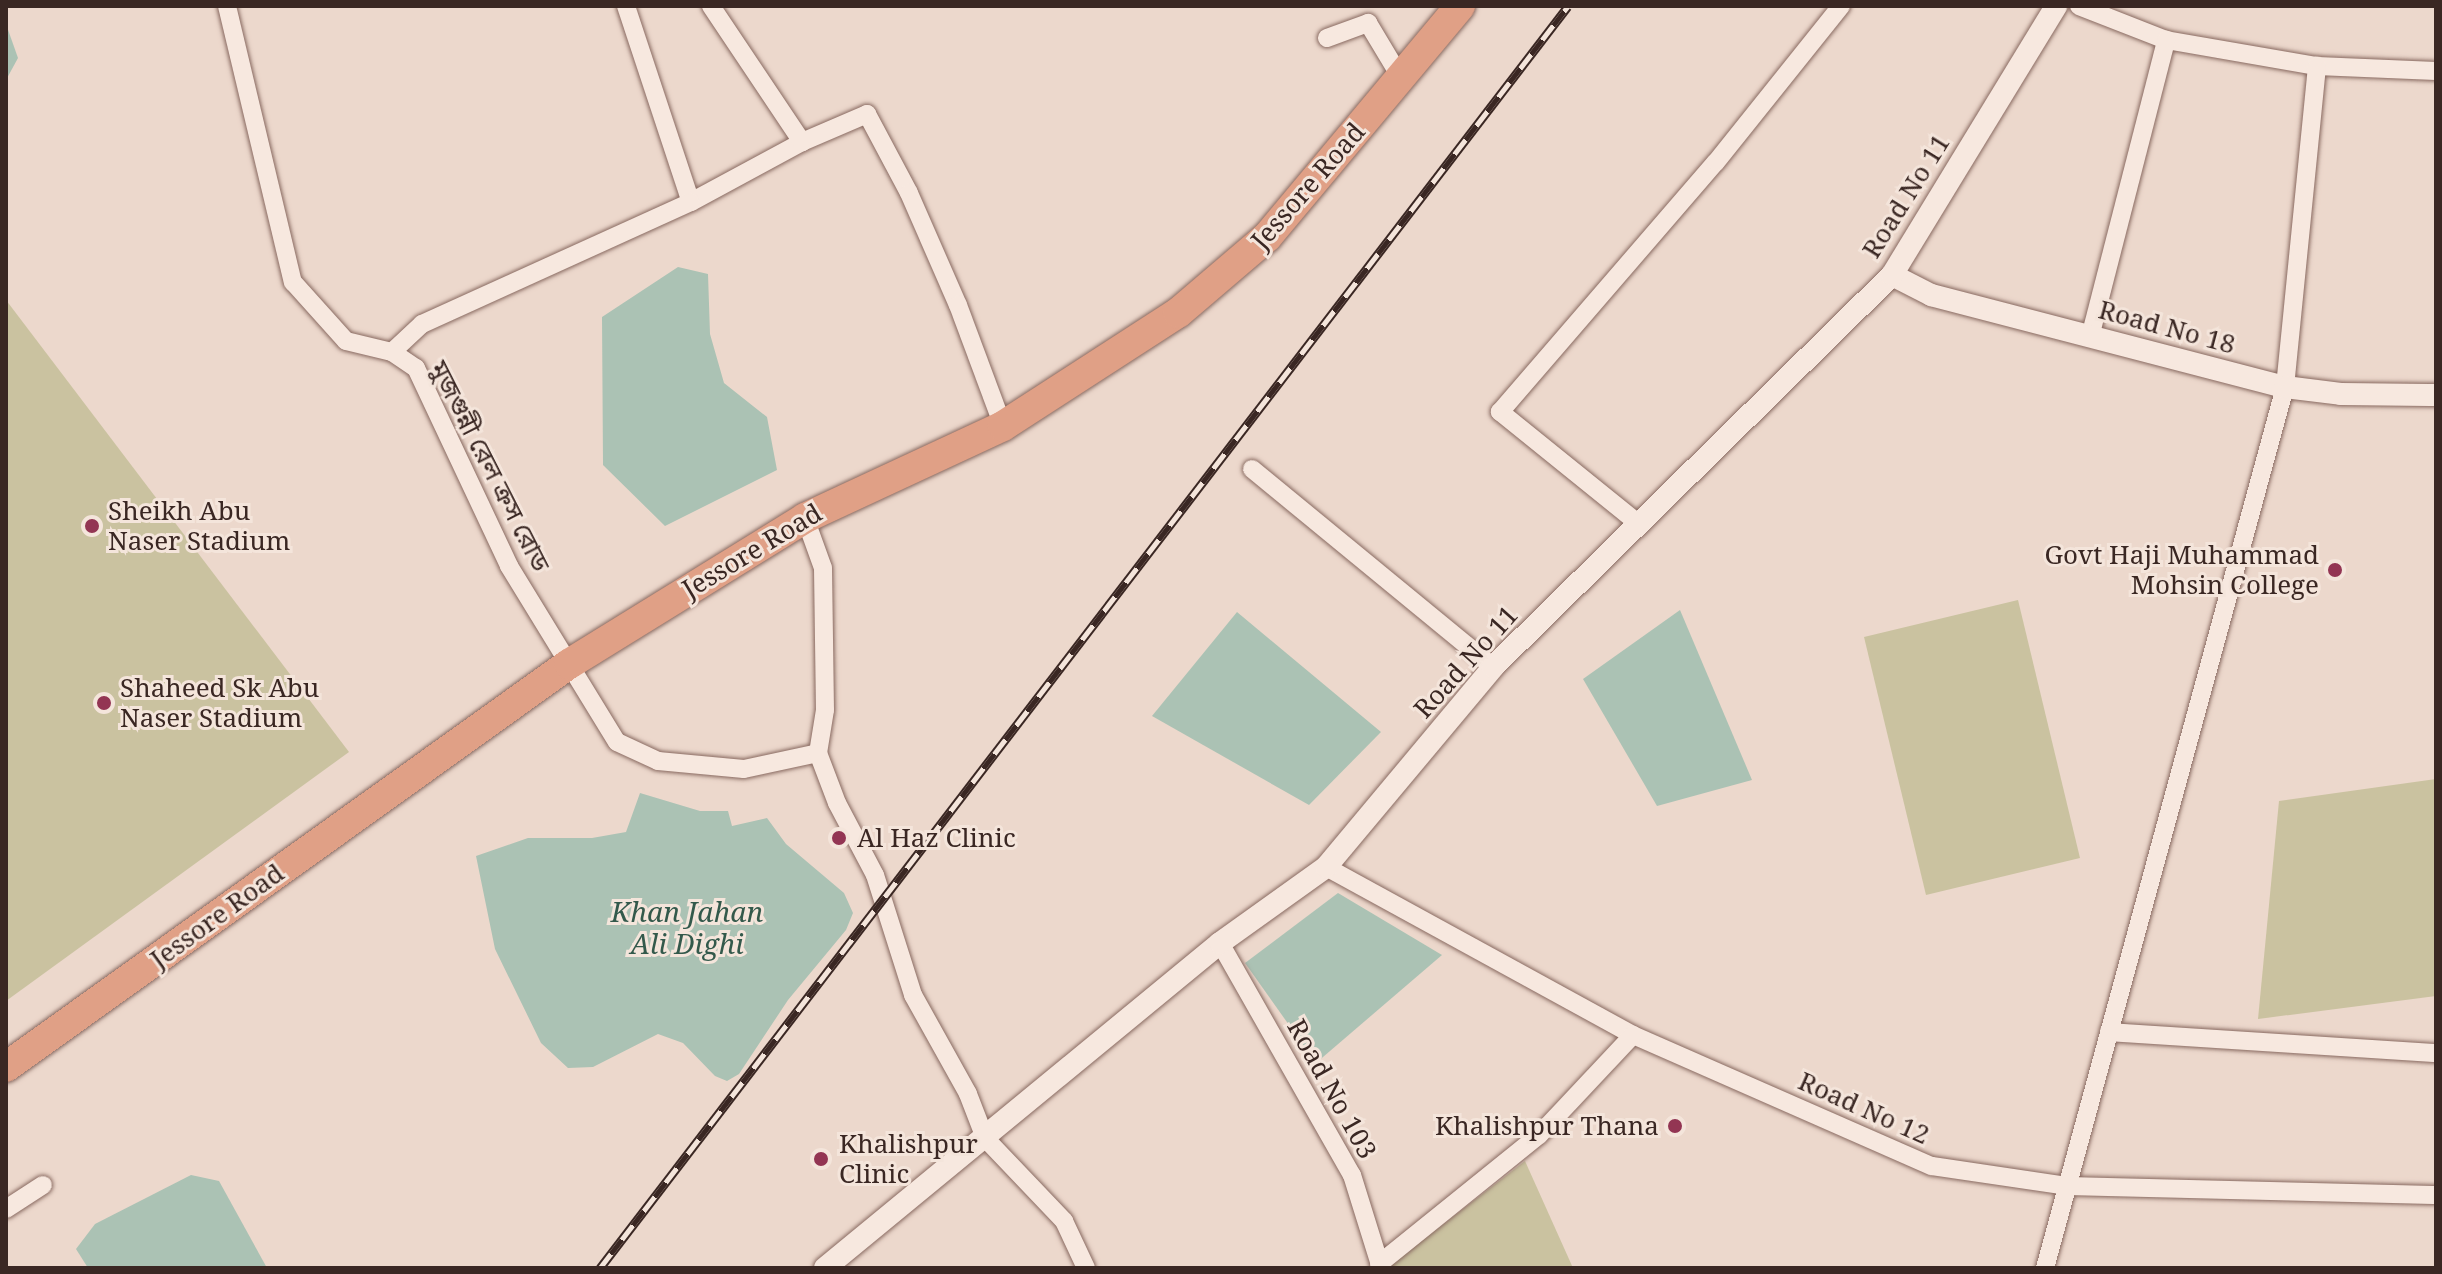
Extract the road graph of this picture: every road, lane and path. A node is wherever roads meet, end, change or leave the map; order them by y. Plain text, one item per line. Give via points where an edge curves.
1 (227, 6) edge
2 (626, 6) edge
3 (711, 6) edge
4 (1460, 6) edge
5 (1841, 6) edge
6 (2056, 6) edge
7 (2079, 6) edge
8 (1327, 38) dead end
9 (2166, 40) junction
10 (2317, 66) junction
11 (2436, 71) edge
12 (1401, 78) junction
13 (802, 142) junction
14 (691, 202) junction
15 (1892, 275) junction
16 (2090, 337) junction
17 (392, 352) junction
18 (2285, 387) junction
19 (2436, 395) edge
20 (1003, 426) junction
21 (1252, 469) dead end
22 (805, 518) junction
23 (1639, 524) junction
24 (569, 664) junction
25 (1493, 667) junction
26 (818, 753) junction
27 (1326, 867) junction
28 (1220, 943) junction
29 (2109, 1032) junction
30 (1633, 1035) junction
31 (2436, 1053) edge
32 (6, 1067) edge
33 (985, 1138) junction
34 (43, 1185) dead end
35 (2067, 1186) junction
36 (2436, 1195) edge
37 (6, 1209) edge
38 (846, 1261) edge
39 (1380, 1266) edge
40 (825, 1268) edge
41 (1086, 1268) edge
42 (2045, 1268) edge

1 - 17 street, মুজগুন্নী রেল ক্রস রোড via 293,282 346,341
2 - 14 street
3 - 13 street
4 - 12 highway, Jessore Road
5 - 23 street via 1716,162 1500,412
6 - 15 street, Road No 11
7 - 9 street
8 - 12 street via 1368,23
9 - 10 street
9 - 16 street
10 - 11 street
10 - 18 street
12 - 20 highway, Jessore Road via 1267,237 1178,313
13 - 14 street
13 - 20 street via 867,114 952,291
14 - 17 street via 422,324
15 - 16 street, Road No 18 via 1931,295
15 - 23 street, Road No 11
16 - 18 street, Road No 18
17 - 24 street, মুজগুন্নী রেল ক্রস রোড via 416,368 509,566
18 - 19 street, Road No 18 via 2341,394
18 - 29 street
20 - 22 highway, Jessore Road
21 - 25 street
22 - 24 highway, Jessore Road
22 - 26 street via 823,568 825,710
23 - 25 street, Road No 11
24 - 26 street, মুজগুন্নী রেল ক্রস রোড via 617,742 658,761 744,769
24 - 32 highway, Jessore Road
25 - 27 street, Road No 11
26 - 33 street via 875,875 913,995 968,1094
27 - 28 street, Road No 11
27 - 30 street, Road No 12
28 - 33 street, Road No 11
28 - 39 street, Road No 103 via 1352,1175
29 - 31 street
29 - 35 street
30 - 35 street, Road No 12 via 1932,1166
30 - 39 street via 1539,1135
33 - 38 street, Road No 11
33 - 41 street via 1064,1221
34 - 37 street
35 - 36 street, Road No 12
35 - 42 street
38 - 40 street, Road No 11

